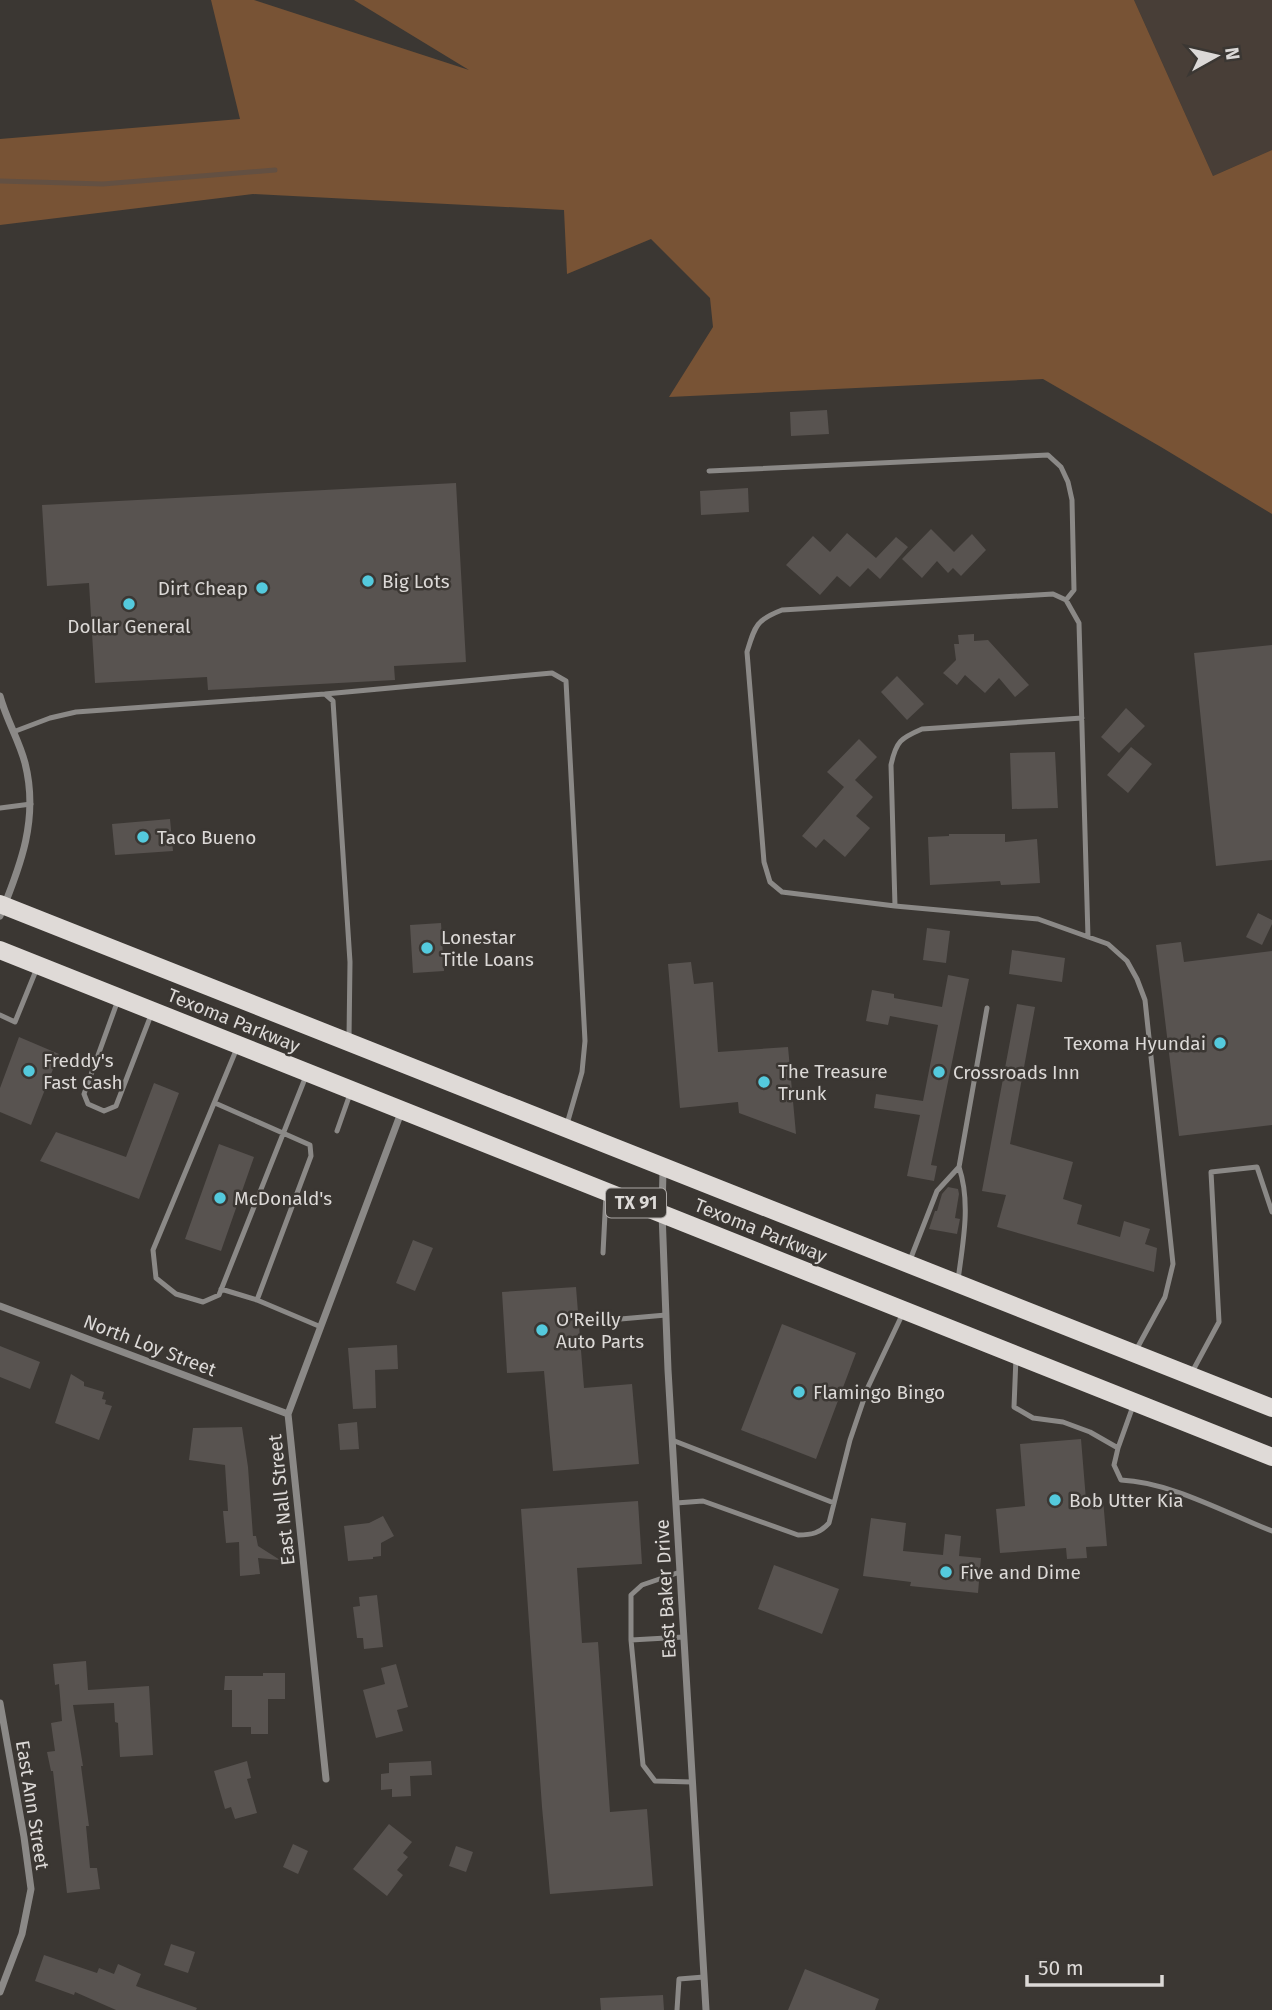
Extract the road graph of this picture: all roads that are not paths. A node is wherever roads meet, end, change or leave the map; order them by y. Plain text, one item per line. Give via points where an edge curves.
1 (709, 471) dead end
2 (1066, 600) junction
3 (325, 694) junction
4 (0, 696) edge
5 (1082, 718) junction
6 (13, 732) junction
7 (31, 804) junction
8 (0, 808) edge
9 (895, 906) junction
10 (1, 908) edge
11 (1088, 937) junction
12 (0, 950) edge
13 (38, 965) junction
14 (120, 997) junction
15 (987, 1008) dead end
16 (153, 1010) junction
17 (0, 1015) edge
18 (349, 1042) junction
19 (238, 1045) junction
20 (308, 1072) junction
21 (352, 1090) junction
22 (215, 1103) junction
23 (402, 1110) junction
24 (566, 1127) junction
25 (337, 1131) dead end
26 (282, 1132) junction
27 (663, 1166) junction
28 (959, 1167) junction
29 (606, 1191) junction
30 (1272, 1212) edge
31 (662, 1213) junction
32 (603, 1253) dead end
33 (909, 1263) junction
34 (958, 1283) junction
35 (221, 1289) junction
36 (257, 1300) junction
37 (0, 1306) edge
38 (905, 1310) junction
39 (666, 1315) junction
40 (609, 1320) dead end
41 (321, 1327) junction
42 (1135, 1353) junction
43 (1016, 1354) junction
44 (1190, 1375) junction
45 (1135, 1402) junction
46 (1272, 1408) edge
47 (288, 1414) junction
48 (672, 1440) junction
49 (1118, 1448) junction
50 (1272, 1457) edge
51 (676, 1503) junction
52 (834, 1503) junction
53 (1272, 1531) edge
54 (680, 1572) junction
55 (684, 1637) junction
56 (631, 1640) junction
57 (0, 1703) edge
58 (326, 1780) dead end
59 (692, 1782) junction
60 (704, 1977) junction
61 (0, 1992) edge
62 (677, 2010) edge
63 (706, 2010) edge

1 - 2 lane via 1048,455 1061,467 1072,500 1074,590
2 - 5 lane via 1079,624
2 - 9 lane via 1053,594 782,610 764,617 753,630 747,652 764,862 770,882 782,892
3 - 6 lane via 76,712
3 - 18 lane via 333,701 350,962
3 - 24 lane via 552,673 566,681 585,1041 582,1072
4 - 6 street
5 - 9 lane via 922,729 903,737 894,749 891,765
5 - 11 lane
6 - 7 street
7 - 8 lane
7 - 10 street via 28,833
9 - 11 lane via 1038,919
10 - 18 main road, Texoma Parkway / TX 91
11 - 42 lane via 1108,944 1127,961 1145,1000 1150,1042 1173,1264 1165,1297
12 - 13 main road, Texoma Parkway / TX 91
13 - 14 main road, Texoma Parkway / TX 91
13 - 17 lane via 15,1022
14 - 16 main road, Texoma Parkway / TX 91
14 - 16 lane via 84,1094 89,1104 104,1111 116,1107
15 - 28 lane
16 - 19 main road, Texoma Parkway / TX 91
18 - 24 main road, Texoma Parkway / TX 91
19 - 20 main road, Texoma Parkway / TX 91
19 - 22 lane
20 - 21 main road, Texoma Parkway / TX 91
20 - 26 lane
21 - 23 main road, Texoma Parkway / TX 91
21 - 25 lane
22 - 26 lane
22 - 35 lane via 153,1250 156,1278 176,1294 203,1302 219,1295
23 - 29 main road, Texoma Parkway / TX 91
23 - 41 street, East Nall Street
24 - 27 main road, Texoma Parkway / TX 91
26 - 35 lane
26 - 36 lane via 310,1145 311,1156
27 - 31 street, East Baker Drive
27 - 33 main road, Texoma Parkway / TX 91
28 - 33 lane via 937,1191
28 - 34 lane via 967,1213
29 - 31 main road, Texoma Parkway / TX 91
29 - 32 lane
30 - 44 lane via 1257,1167 1211,1172 1219,1322
31 - 38 main road, Texoma Parkway / TX 91
31 - 39 street, East Baker Drive
33 - 34 main road, Texoma Parkway / TX 91
34 - 42 main road, Texoma Parkway / TX 91
35 - 36 lane
36 - 41 lane
37 - 47 street, North Loy Street
38 - 43 main road, Texoma Parkway / TX 91
38 - 52 lane via 868,1387
39 - 40 lane
39 - 48 street, East Baker Drive
41 - 47 street, East Nall Street
42 - 44 main road, Texoma Parkway / TX 91
43 - 45 main road, Texoma Parkway / TX 91
43 - 49 lane via 1014,1407 1033,1418 1081,1429
44 - 46 main road, Texoma Parkway / TX 91
45 - 49 lane
45 - 50 main road, Texoma Parkway / TX 91
47 - 58 street, East Nall Street
48 - 51 street, East Baker Drive
48 - 52 lane
49 - 53 lane via 1114,1465 1121,1480 1165,1488
51 - 52 lane via 703,1501 798,1535 811,1535 829,1522
51 - 54 street, East Baker Drive
54 - 55 street, East Baker Drive
54 - 56 lane via 642,1585 631,1595
55 - 56 lane
55 - 59 street, East Baker Drive
56 - 59 lane via 643,1765 655,1781
57 - 61 street, East Ann Street via 31,1889 22,1934
59 - 60 street, East Baker Drive
60 - 62 lane via 679,1979
60 - 63 street, East Baker Drive

